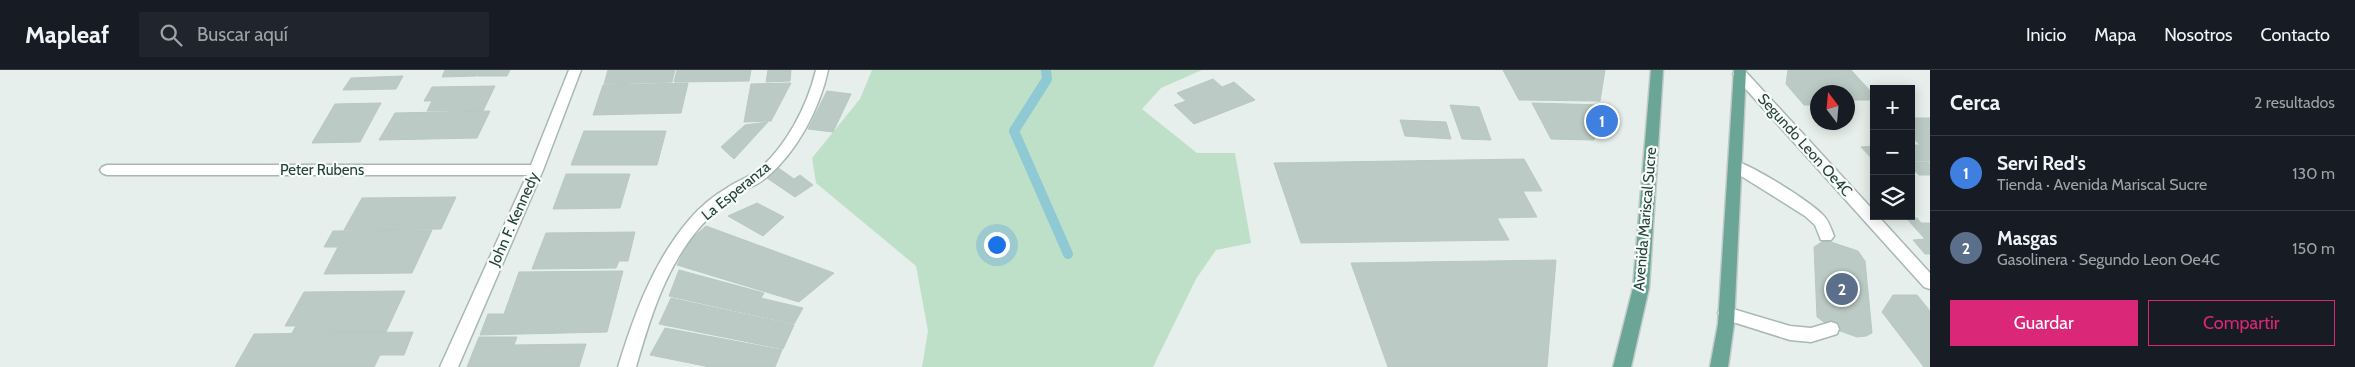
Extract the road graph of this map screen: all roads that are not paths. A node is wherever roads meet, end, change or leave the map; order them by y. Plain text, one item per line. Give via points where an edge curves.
1 (576, 70) edge
2 (822, 70) edge
3 (1657, 70) edge
4 (1740, 72) edge
5 (1735, 166) junction
6 (107, 170) dead end
7 (536, 170) junction
8 (1826, 236) dead end
9 (1930, 283) edge
10 (1726, 313) junction
11 (1831, 329) dead end
12 (448, 367) edge
13 (627, 367) edge
14 (1622, 367) edge
15 (1719, 367) edge

1 - 7 street, John F. Kennedy
2 - 13 street, La Esperanza via 820,83 806,114 783,150 762,174 732,192 695,223 666,265 637,332
3 - 14 main road, Avenida Mariscal Sucre via 1641,288
4 - 5 main road
4 - 9 street, Segundo Leon Oe4C
5 - 8 street via 1804,208 1818,219
5 - 10 main road
6 - 7 street, Peter Rubens
7 - 12 street, John F. Kennedy
10 - 11 street via 1790,333 1811,335
10 - 15 main road

